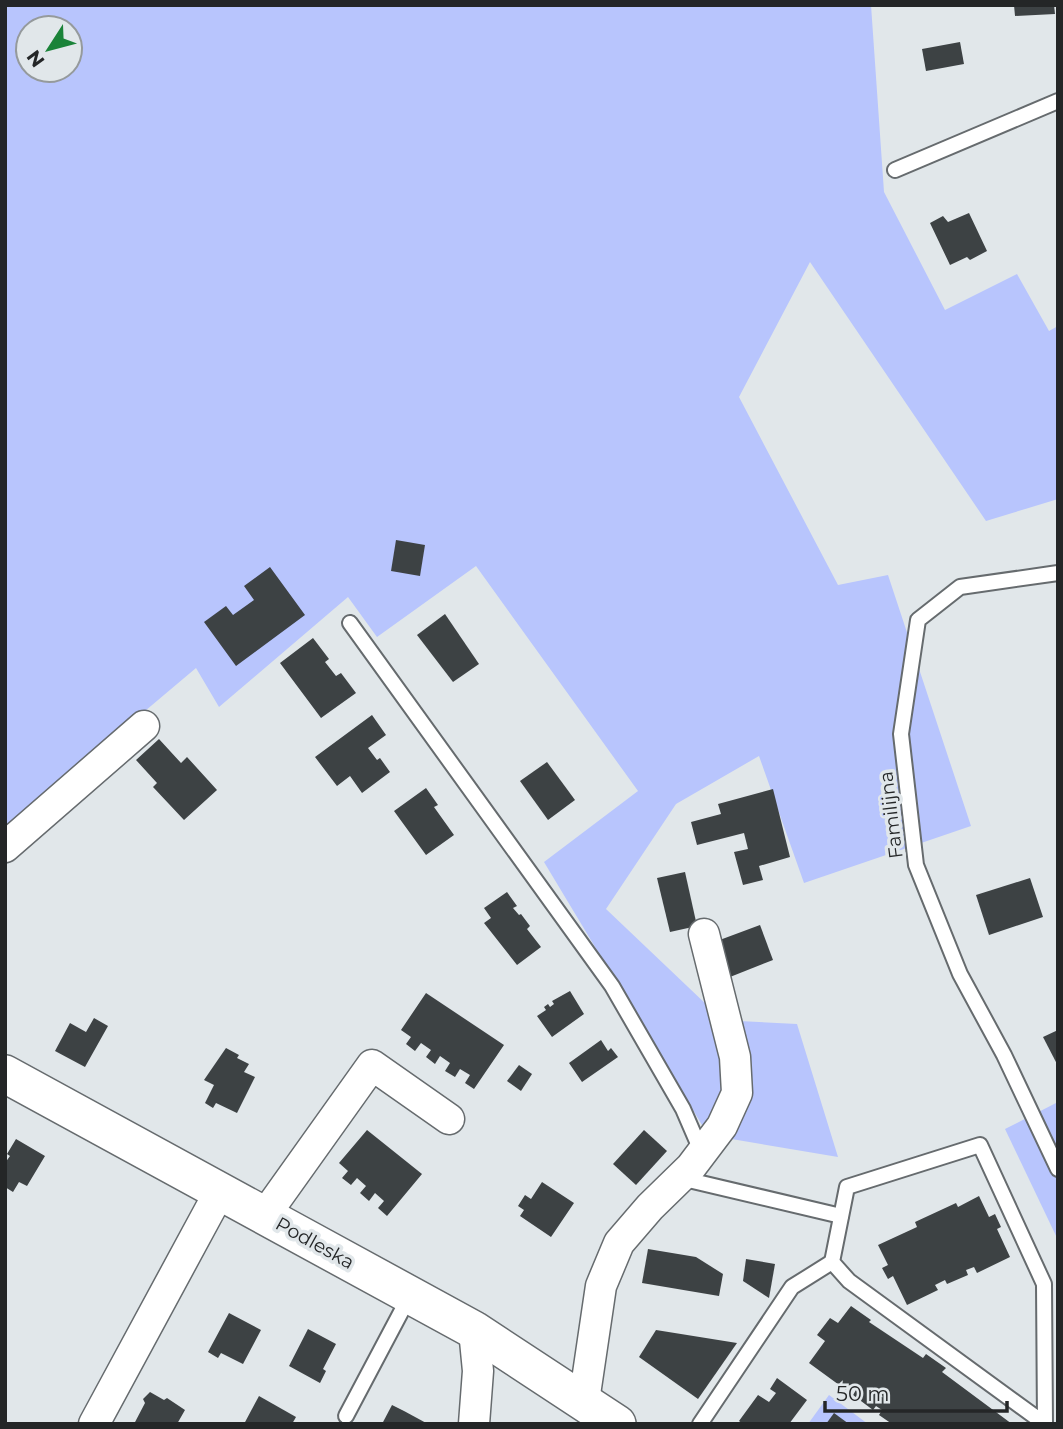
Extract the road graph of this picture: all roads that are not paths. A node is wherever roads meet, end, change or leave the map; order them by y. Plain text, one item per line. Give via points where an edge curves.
1 (1058, 102) edge
2 (895, 170) dead end
3 (1058, 573) edge
4 (350, 623) dead end
5 (144, 726) dead end
6 (5, 847) edge
7 (704, 934) dead end
8 (5, 1074) edge
9 (449, 1119) dead end
10 (702, 1153) junction
11 (1058, 1169) edge
12 (680, 1178) junction
13 (222, 1192) junction
14 (265, 1215) junction
15 (841, 1216) junction
16 (832, 1262) junction
17 (410, 1295) junction
18 (474, 1330) junction
19 (584, 1401) junction
20 (346, 1416) dead end
21 (94, 1424) edge
22 (474, 1424) edge
23 (617, 1424) edge
24 (700, 1424) edge
25 (1045, 1424) edge

1 - 2 lane
3 - 11 lane, Familijna via 960,587 919,620 901,734 916,865 960,974
4 - 10 lane via 612,986 683,1109
5 - 6 street
7 - 10 street via 735,1058 737,1093 722,1126
8 - 13 street, Podleska
9 - 14 street via 372,1065
10 - 12 street
12 - 15 lane
12 - 19 street via 620,1243 601,1286
13 - 14 street, Podleska
13 - 21 street
14 - 17 street, Podleska
15 - 16 lane
15 - 25 lane via 847,1187 980,1145 1044,1284
16 - 24 lane via 792,1287
16 - 25 lane via 849,1281
17 - 18 street, Podleska
17 - 20 lane
18 - 19 street, Podleska
18 - 22 street via 478,1371
19 - 23 street, Podleska

